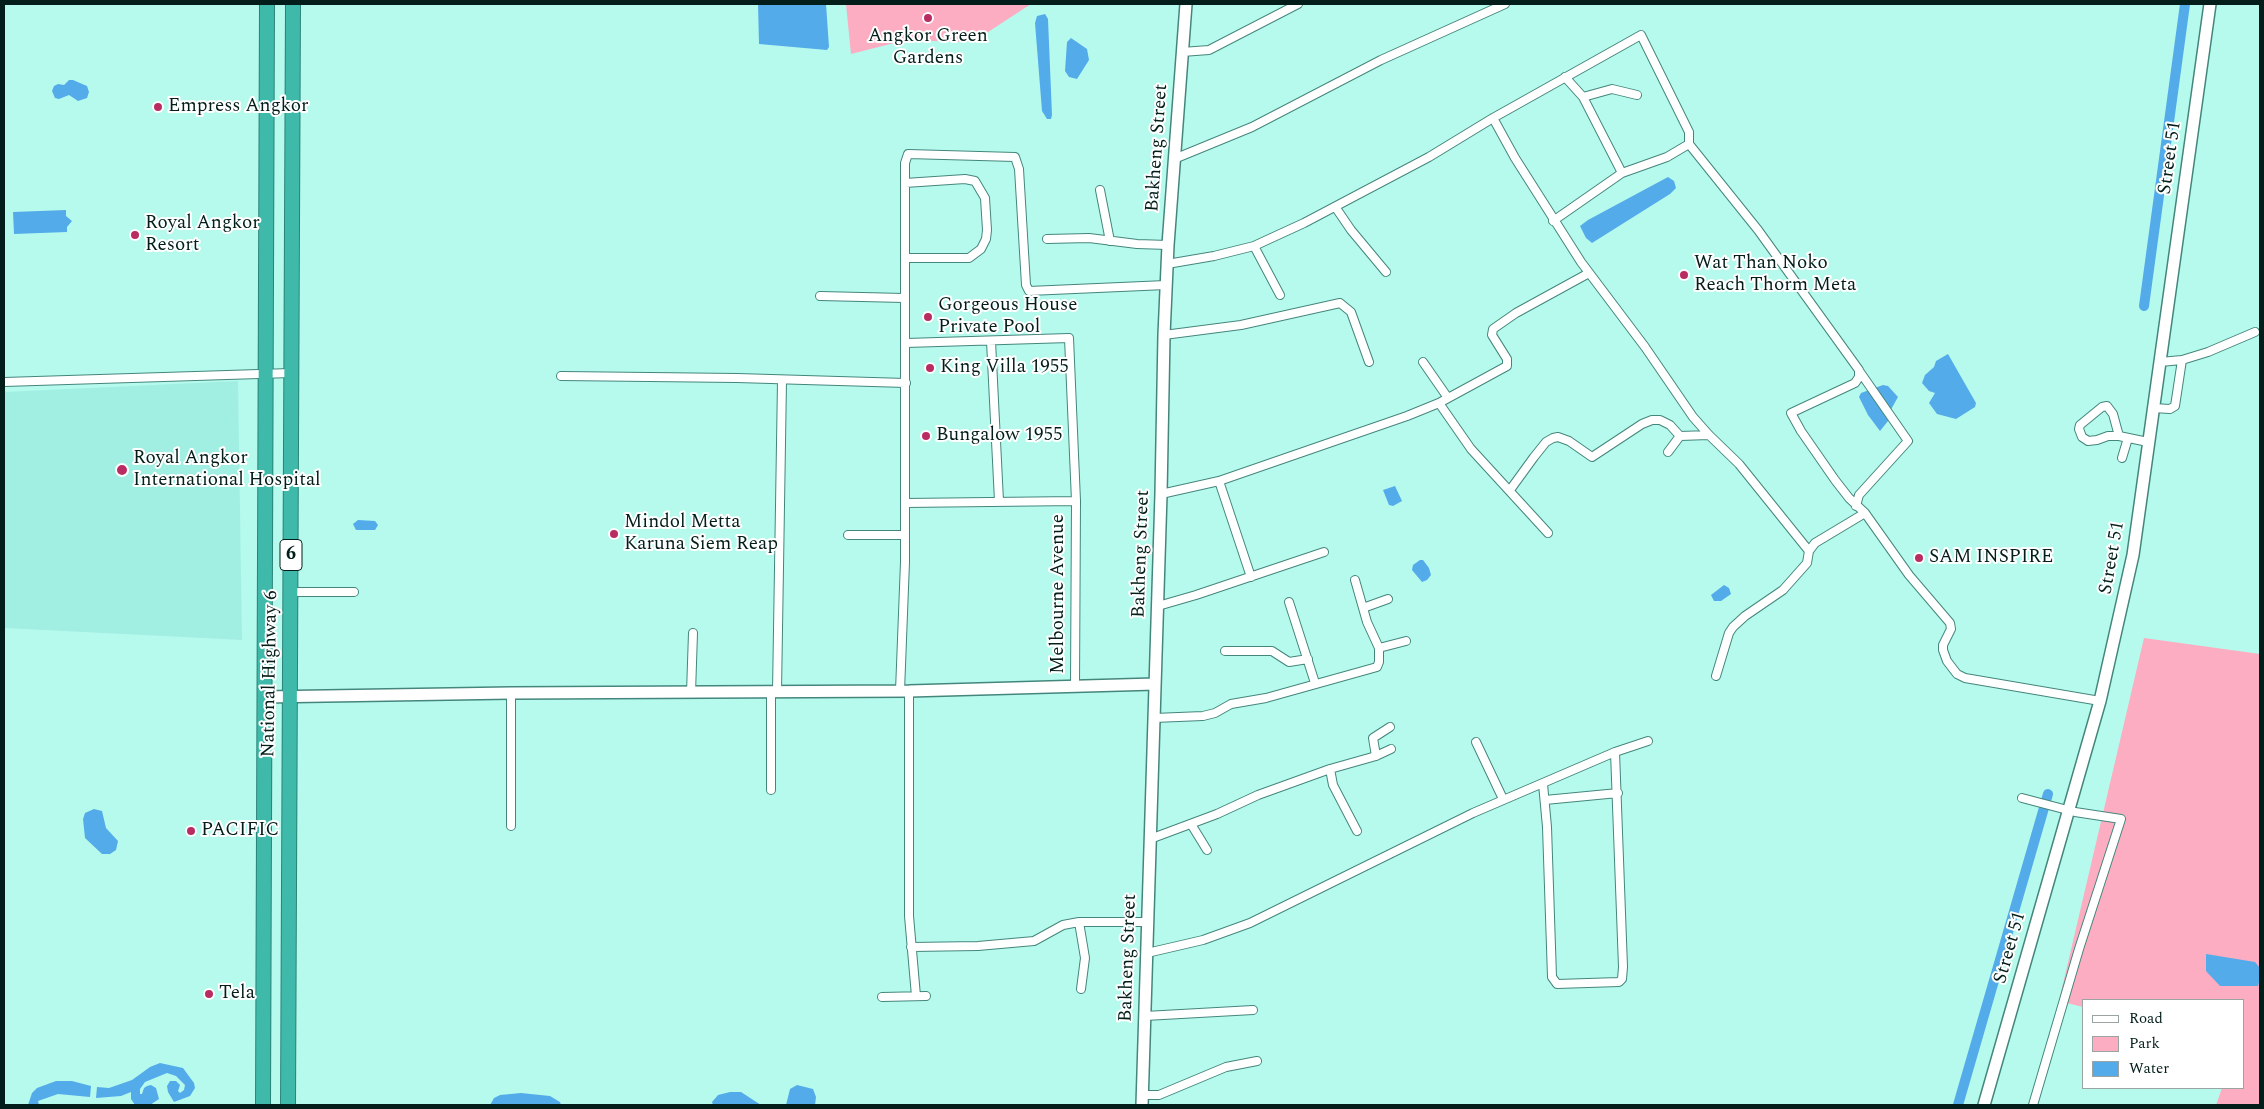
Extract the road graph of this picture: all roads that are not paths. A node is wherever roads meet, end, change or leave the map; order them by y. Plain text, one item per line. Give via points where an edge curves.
1 (267, 4) edge
2 (293, 4) edge
3 (1186, 4) edge
4 (1298, 4) edge
5 (1505, 4) edge
6 (2210, 4) edge
7 (1182, 52) junction
8 (1565, 77) junction
9 (1637, 95) dead end
10 (1583, 97) junction
11 (1492, 118) junction
12 (1689, 144) junction
13 (1174, 159) junction
14 (1622, 173) junction
15 (905, 183) junction
16 (1100, 190) dead end
17 (1336, 208) junction
18 (1553, 221) junction
19 (1047, 239) dead end
20 (1110, 241) junction
21 (1168, 245) junction
22 (1254, 246) junction
23 (905, 258) junction
24 (1167, 264) junction
25 (1386, 272) dead end
26 (1589, 273) junction
27 (1166, 285) junction
28 (1280, 295) dead end
29 (820, 296) dead end
30 (904, 298) junction
31 (2254, 332) dead end
32 (1164, 335) junction
33 (991, 341) junction
34 (906, 343) junction
35 (2180, 360) junction
36 (2165, 361) junction
37 (1369, 362) dead end
38 (1423, 362) dead end
39 (1859, 370) junction
40 (265, 372) junction
41 (291, 373) junction
42 (561, 376) dead end
43 (782, 381) junction
44 (4, 382) edge
45 (906, 383) junction
46 (1448, 398) junction
47 (1439, 403) junction
48 (2162, 408) junction
49 (1708, 435) junction
50 (1680, 436) junction
51 (2119, 436) junction
52 (2128, 438) junction
53 (2148, 442) junction
54 (1668, 452) dead end
55 (2122, 458) dead end
56 (1220, 481) junction
57 (1510, 490) junction
58 (1161, 494) junction
59 (999, 501) junction
60 (1076, 501) junction
61 (905, 503) junction
62 (1856, 506) junction
63 (1864, 513) junction
64 (1548, 533) dead end
65 (848, 535) dead end
66 (905, 535) junction
67 (1808, 551) junction
68 (1324, 552) dead end
69 (1251, 577) junction
70 (1355, 580) dead end
71 (291, 592) junction
72 (354, 592) dead end
73 (1388, 599) dead end
74 (1289, 602) dead end
75 (1158, 606) junction
76 (1363, 608) junction
77 (693, 633) dead end
78 (1406, 641) dead end
79 (1378, 648) junction
80 (1225, 650) dead end
81 (1308, 659) junction
82 (1716, 676) dead end
83 (1315, 683) junction
84 (1155, 684) junction
85 (1075, 686) junction
86 (904, 691) junction
87 (774, 692) junction
88 (511, 693) junction
89 (691, 693) junction
90 (264, 697) junction
91 (290, 697) junction
92 (2100, 701) junction
93 (1154, 718) junction
94 (1390, 727) dead end
95 (1648, 741) dead end
96 (1476, 742) dead end
97 (1391, 749) dead end
98 (1615, 752) junction
99 (1376, 756) junction
100 (1330, 769) junction
101 (1543, 784) junction
102 (771, 790) dead end
103 (1618, 793) junction
104 (2022, 798) dead end
105 (1503, 799) junction
106 (1545, 800) junction
107 (2072, 812) junction
108 (1192, 824) junction
109 (511, 826) dead end
110 (1357, 830) dead end
111 (1150, 839) junction
112 (1207, 850) dead end
113 (1079, 922) junction
114 (1148, 922) junction
115 (911, 947) junction
116 (1147, 953) junction
117 (1081, 989) dead end
118 (916, 996) junction
119 (926, 996) dead end
120 (882, 997) dead end
121 (1253, 1010) dead end
122 (1145, 1016) junction
123 (1256, 1060) dead end
124 (1142, 1100) edge
125 (262, 1105) edge
126 (288, 1105) edge
127 (1984, 1105) edge
128 (2033, 1105) edge

1 - 40 highway, National Highway 6 / 6
2 - 41 highway, National Highway 6 / 6
3 - 7 street, Bakheng Street
4 - 7 street via 1208,50
5 - 13 street via 1381,60 1252,127
6 - 36 street, Street 51
7 - 13 street, Bakheng Street
8 - 10 street
8 - 11 street
8 - 12 street via 1641,35 1689,132
9 - 10 street via 1612,89
10 - 14 street
11 - 17 street
11 - 18 street
12 - 14 street via 1668,157
12 - 39 street via 1758,230
13 - 21 street, Bakheng Street
14 - 18 street
15 - 23 street
15 - 23 street via 975,181 985,198 987,230 981,249 969,258
15 - 27 street via 906,163 911,153 1015,157 1019,169 1027,290
16 - 20 street
17 - 22 street
17 - 25 street
18 - 26 street
19 - 20 street
20 - 21 street
21 - 24 street, Bakheng Street
22 - 24 street
22 - 28 street
23 - 30 street
24 - 27 street, Bakheng Street
26 - 46 street via 1493,329 1492,335 1507,359 1507,366
26 - 49 street
27 - 32 street, Bakheng Street
29 - 30 street
30 - 34 street
31 - 35 street
32 - 37 street via 1241,325 1340,303 1351,312
32 - 58 street, Bakheng Street
33 - 34 street, Melbourne Avenue
33 - 59 street
33 - 60 street, Melbourne Avenue via 1069,338
34 - 45 street
35 - 36 street
35 - 48 street via 2176,403
36 - 48 street, Street 51
38 - 46 street
39 - 62 street via 1908,441 1859,495
39 - 62 street via 1855,383 1791,413
40 - 41 street
40 - 44 street
40 - 90 highway, National Highway 6 / 6
41 - 71 highway, National Highway 6 / 6
42 - 43 street
43 - 45 street
43 - 87 street
45 - 61 street
46 - 47 street
47 - 56 street
47 - 57 street via 1471,449
48 - 53 street, Street 51
49 - 50 street
49 - 67 street via 1739,464
50 - 54 street
50 - 57 street via 1670,425 1652,420 1592,457 1570,441 1554,438 1534,456
51 - 51 street via 2088,441 2079,429 2107,406 2113,414
51 - 52 street
52 - 53 street
52 - 55 street
53 - 92 street, Street 51 via 2133,555
56 - 58 street
56 - 69 street
57 - 64 street
58 - 75 street, Bakheng Street
59 - 60 street, Melbourne Avenue
59 - 61 street, Melbourne Avenue
60 - 85 street, Melbourne Avenue
61 - 66 street
62 - 63 street
63 - 67 street via 1818,540
63 - 92 street via 1909,575 1950,623 1951,629 1942,645 1947,661 1957,674
65 - 66 street
66 - 86 street
67 - 82 street via 1807,563 1783,590 1733,627
68 - 69 street
69 - 75 street
70 - 76 street
71 - 72 street
71 - 91 highway, National Highway 6 / 6
73 - 76 street
74 - 81 street
75 - 84 street, Bakheng Street
76 - 79 street
77 - 89 street
78 - 79 street
79 - 83 street via 1380,662 1377,667
80 - 81 street via 1272,651 1289,662
81 - 83 street
83 - 93 street via 1266,698 1231,704 1203,716
84 - 85 street
84 - 93 street, Bakheng Street
85 - 86 street
86 - 87 street
86 - 115 street
87 - 89 street
87 - 102 street
88 - 89 street
88 - 91 street
88 - 109 street
90 - 91 street
90 - 125 highway, National Highway 6 / 6
91 - 126 highway, National Highway 6 / 6
92 - 107 street, Street 51
93 - 111 street, Bakheng Street
94 - 99 street via 1373,738
95 - 98 street
96 - 105 street
97 - 99 street
98 - 101 street
98 - 103 street
99 - 100 street
100 - 108 street via 1258,794
100 - 110 street via 1333,786
101 - 105 street
101 - 106 street
103 - 106 street
103 - 106 street via 1623,967 1619,982 1557,984 1552,977
104 - 107 street
105 - 116 street via 1250,923 1203,940
107 - 127 street, Street 51
107 - 128 street via 2121,819
108 - 111 street
108 - 112 street
111 - 114 street, Bakheng Street
113 - 114 street
113 - 115 street via 1063,924 1034,941
113 - 117 street via 1085,958
114 - 116 street, Bakheng Street
115 - 118 street
116 - 122 street, Bakheng Street
118 - 119 street
118 - 120 street
121 - 122 street
122 - 124 street, Bakheng Street
123 - 124 street via 1226,1067

